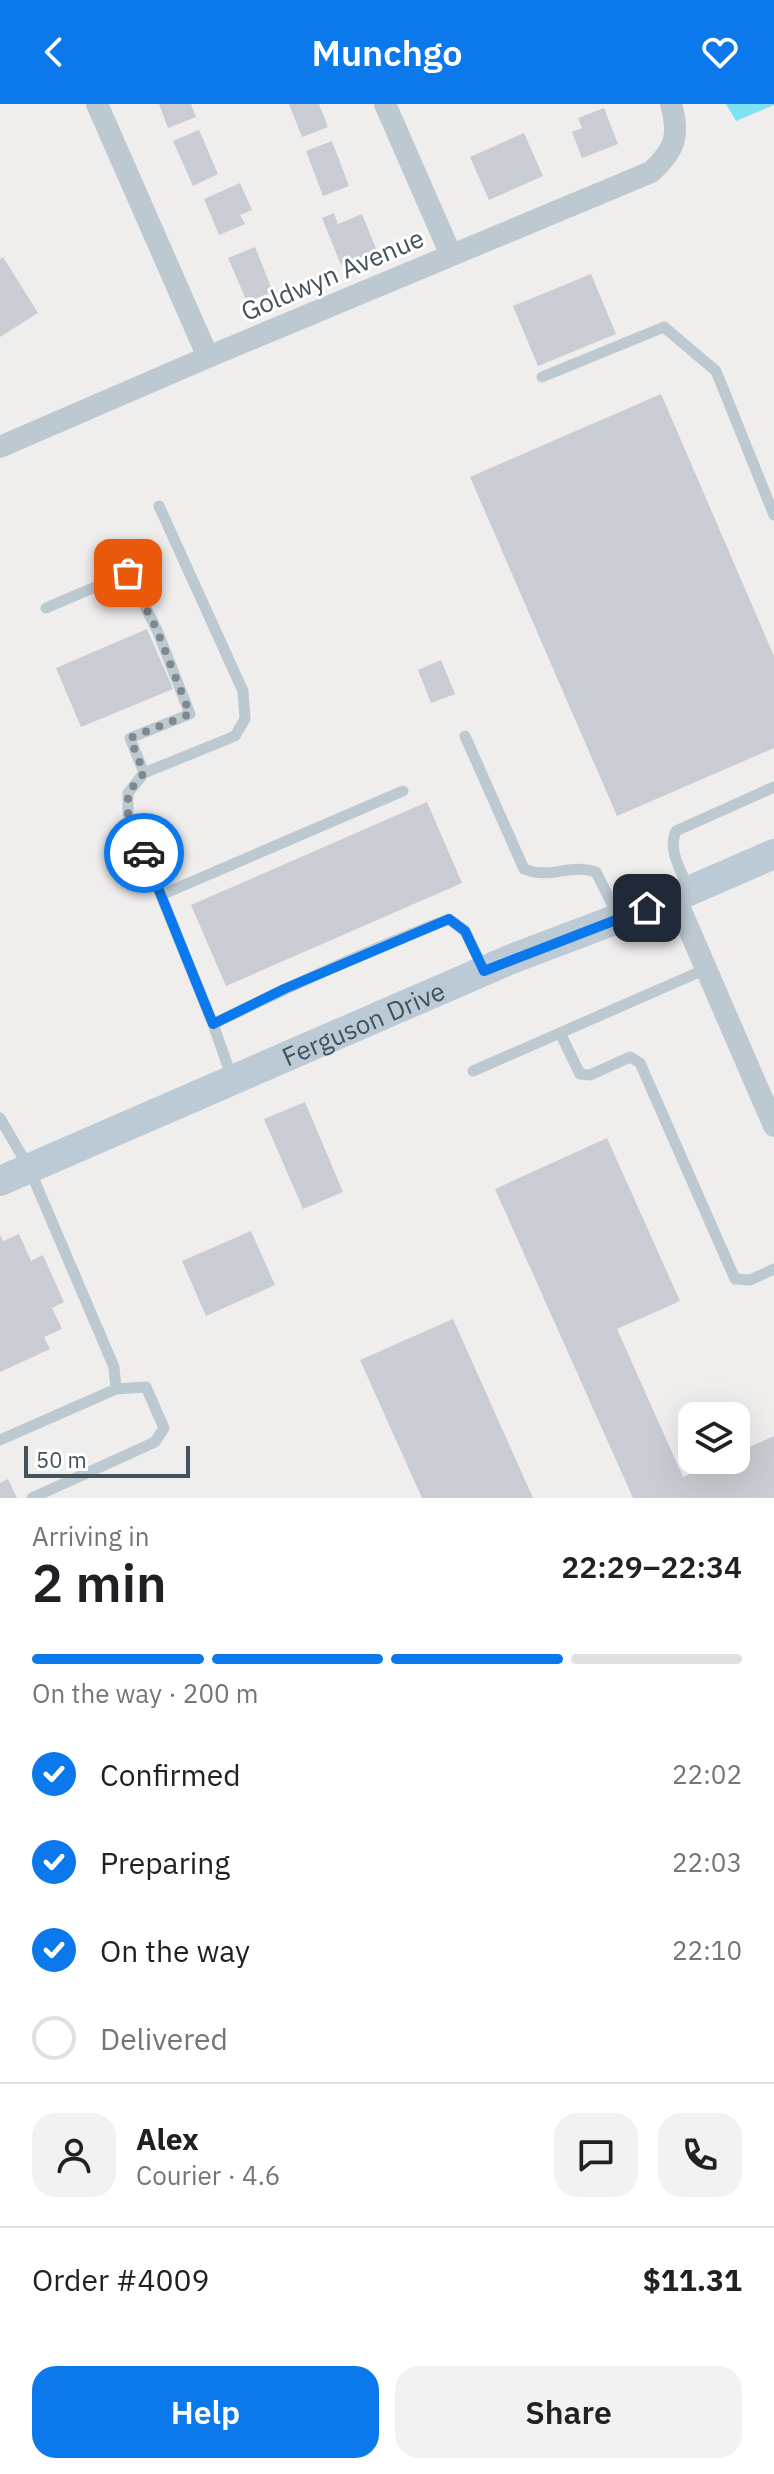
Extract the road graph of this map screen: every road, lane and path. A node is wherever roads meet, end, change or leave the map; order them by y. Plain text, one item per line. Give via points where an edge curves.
1 (97, 104) edge
2 (385, 104) edge
3 (671, 104) edge
4 (451, 255) junction
5 (208, 357) junction
6 (542, 377) dead end
7 (0, 447) edge
8 (159, 506) dead end
9 (774, 515) edge
10 (46, 608) dead end
11 (465, 736) dead end
12 (144, 773) junction
13 (774, 787) edge
14 (403, 791) dead end
15 (774, 854) edge
16 (682, 894) junction
17 (161, 895) junction
18 (619, 918) junction
19 (706, 969) junction
20 (484, 971) junction
21 (213, 1024) junction
22 (560, 1033) junction
23 (473, 1071) dead end
24 (233, 1080) junction
25 (1, 1120) edge
26 (774, 1126) edge
27 (29, 1168) junction
28 (0, 1181) edge
29 (774, 1269) edge
30 (116, 1389) junction
31 (0, 1440) edge
32 (32, 1498) edge

1 - 5 street
2 - 4 street
3 - 4 street, Goldwyn Avenue via 675,141 651,172
4 - 5 street, Goldwyn Avenue
5 - 7 street, Goldwyn Avenue
6 - 9 lane via 664,327 716,371
8 - 12 lane via 243,691 245,719 235,736
10 - 12 lane via 128,573 190,714 130,738
11 - 18 lane via 524,869 540,876 584,868 596,872
12 - 17 lane via 128,793 128,814
13 - 16 lane via 676,831 671,841
14 - 17 lane
15 - 16 street, Ferguson Drive
16 - 18 street, Ferguson Drive
16 - 19 street
17 - 21 lane
18 - 20 street, Ferguson Drive
19 - 22 lane
19 - 26 street
20 - 21 lane via 465,931 449,919
20 - 24 street, Ferguson Drive
21 - 24 lane
22 - 23 lane
22 - 29 lane via 580,1074 590,1075 630,1057 640,1063 735,1279 750,1280
24 - 27 street, Ferguson Drive
25 - 27 lane
27 - 28 street, Ferguson Drive
27 - 30 lane via 114,1367
30 - 31 lane
30 - 32 lane via 146,1387 164,1428 155,1442

